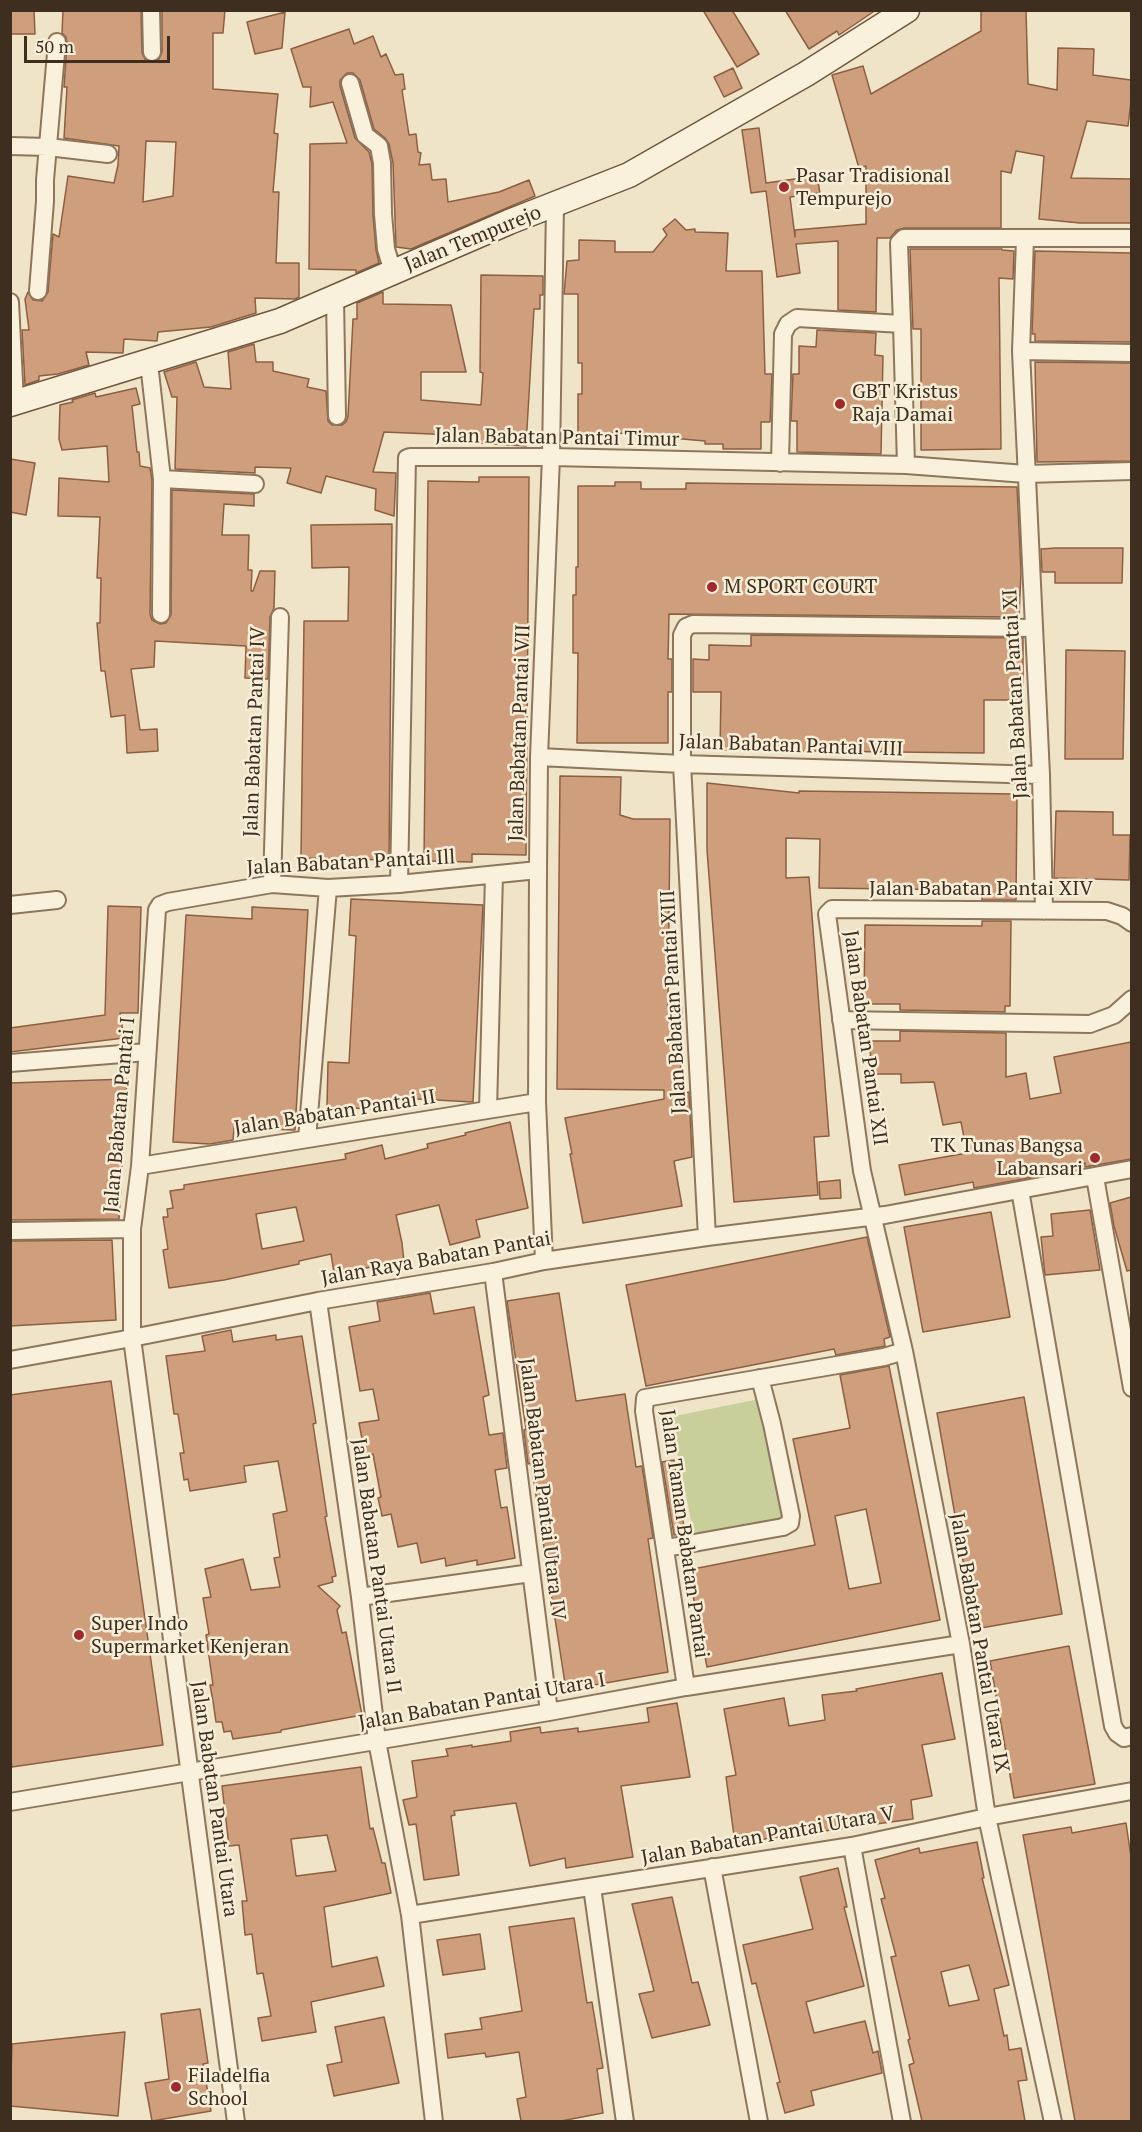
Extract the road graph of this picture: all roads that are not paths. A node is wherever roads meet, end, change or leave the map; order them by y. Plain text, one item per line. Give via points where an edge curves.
1 (151, 10) edge
2 (907, 10) edge
3 (57, 42) dead end
4 (152, 52) dead end
5 (350, 83) dead end
6 (10, 146) edge
7 (48, 147) junction
8 (108, 154) dead end
9 (555, 205) junction
10 (1131, 238) edge
11 (1025, 239) junction
12 (393, 272) junction
13 (38, 291) dead end
14 (335, 298) junction
15 (10, 302) edge
16 (902, 324) junction
17 (1021, 351) junction
18 (1131, 353) edge
19 (149, 363) junction
20 (13, 403) edge
21 (337, 416) dead end
22 (551, 457) junction
23 (780, 463) junction
24 (906, 465) junction
25 (1131, 471) edge
26 (1026, 474) junction
27 (162, 479) junction
28 (255, 484) dead end
29 (161, 614) dead end
30 (280, 617) dead end
31 (1034, 628) junction
32 (539, 757) junction
33 (682, 764) junction
34 (1041, 775) junction
35 (538, 870) junction
36 (494, 875) junction
37 (272, 884) junction
38 (399, 884) junction
39 (328, 888) junction
40 (57, 900) dead end
41 (168, 902) joint
42 (10, 905) edge
43 (828, 911) joint
44 (1044, 911) junction
45 (1131, 923) edge
46 (1131, 999) edge
47 (841, 1020) junction
48 (147, 1052) junction
49 (10, 1063) edge
50 (537, 1102) junction
51 (488, 1110) junction
52 (307, 1139) junction
53 (140, 1166) junction
54 (1131, 1169) edge
55 (862, 1171) joint
56 (1095, 1177) junction
57 (1020, 1190) junction
58 (872, 1217) junction
59 (132, 1229) junction
60 (10, 1231) edge
61 (707, 1237) junction
62 (544, 1261) junction
63 (493, 1272) junction
64 (318, 1301) junction
65 (132, 1338) junction
66 (904, 1351) junction
67 (10, 1360) edge
68 (760, 1378) junction
69 (1131, 1388) edge
70 (666, 1548) junction
71 (531, 1573) junction
72 (360, 1597) junction
73 (961, 1644) junction
74 (686, 1687) junction
75 (549, 1712) junction
76 (1131, 1736) edge
77 (377, 1741) junction
78 (190, 1772) junction
79 (1131, 1792) edge
80 (10, 1803) edge
81 (987, 1817) junction
82 (852, 1846) junction
83 (712, 1867) junction
84 (592, 1887) junction
85 (410, 1915) junction
86 (236, 2121) edge
87 (434, 2121) edge
88 (626, 2121) edge
89 (759, 2121) edge
90 (902, 2121) edge
91 (1053, 2121) edge

1 - 4 street
2 - 9 main road, Jalan Tempurejo via 660,158
3 - 7 street
5 - 12 street via 365,135 379,146 386,249
6 - 7 street
7 - 8 street
7 - 13 street
9 - 12 main road, Jalan Tempurejo
9 - 22 street, Jalan Babatan Pantai VII
10 - 11 street
11 - 16 street via 904,238 899,243
11 - 17 street, Jalan Babatan Pantai XI
12 - 14 main road, Jalan Tempurejo
14 - 19 main road, Jalan Tempurejo via 280,321
14 - 21 street
15 - 20 street
16 - 23 street via 797,318 788,324 783,334
16 - 24 street
17 - 18 street
17 - 26 street, Jalan Babatan Pantai XI
19 - 20 main road, Jalan Tempurejo
19 - 27 street
22 - 23 street, Jalan Babatan Pantai Timur
22 - 32 street, Jalan Babatan Pantai VII
22 - 38 street, Jalan Babatan Pantai Timur via 410,457 405,461
23 - 24 street, Jalan Babatan Pantai Timur
24 - 26 street, Jalan Babatan Pantai Timur
25 - 26 street, Jalan Babatan Pantai Timur
26 - 31 street, Jalan Babatan Pantai XI
27 - 28 street
27 - 29 street
30 - 37 street, Jalan Babatan Pantai IV
31 - 33 street, Jalan Babatan Pantai XIII via 693,624 682,634
31 - 34 street, Jalan Babatan Pantai XI
32 - 33 street, Jalan Babatan Pantai VIII
32 - 35 street, Jalan Babatan Pantai VII
33 - 34 street, Jalan Babatan Pantai VIII
33 - 61 street, Jalan Babatan Pantai XIII
34 - 44 street, Jalan Babatan Pantai XI
35 - 36 street, Jalan Babatan Pantai Ill
35 - 50 street, Jalan Babatan Pantai VII
36 - 38 street, Jalan Babatan Pantai Ill
36 - 51 street
37 - 39 street, Jalan Babatan Pantai Ill
37 - 41 street, Jalan Babatan Pantai Ill
38 - 39 street, Jalan Babatan Pantai Ill
39 - 52 street
40 - 42 street
41 - 48 street, Jalan Babatan Pantai I via 157,910
43 - 44 street, Jalan Babatan Pantai XIV
43 - 47 street, Jalan Babatan Pantai XII
44 - 45 street, Jalan Babatan Pantai XIV via 1107,911
46 - 47 street via 1114,1015 1090,1024
47 - 55 street, Jalan Babatan Pantai XII
48 - 49 street
48 - 53 street, Jalan Babatan Pantai I
50 - 51 street, Jalan Babatan Pantai II
50 - 62 street, Jalan Babatan Pantai VII
51 - 52 street, Jalan Babatan Pantai II
52 - 53 street, Jalan Babatan Pantai II
53 - 59 street, Jalan Babatan Pantai I
54 - 56 street, Jalan Raya Babatan Pantai
55 - 58 street, Jalan Babatan Pantai Utara IX
56 - 57 street, Jalan Raya Babatan Pantai
56 - 69 street
57 - 58 street, Jalan Raya Babatan Pantai
57 - 76 street via 1113,1726 1124,1738
58 - 61 street, Jalan Raya Babatan Pantai
58 - 66 street, Jalan Babatan Pantai Utara IX
59 - 60 street
59 - 65 street, Jalan Babatan Pantai I
61 - 62 street, Jalan Raya Babatan Pantai
62 - 63 street, Jalan Raya Babatan Pantai
63 - 64 street, Jalan Raya Babatan Pantai
63 - 71 street, Jalan Babatan Pantai Utara IV
64 - 65 street, Jalan Raya Babatan Pantai
64 - 72 street, Jalan Babatan Pantai Utara II
65 - 67 street, Jalan Raya Babatan Pantai
65 - 78 street, Jalan Babatan Pantai Utara
66 - 68 street, Jalan Taman Babatan Pantai
66 - 73 street, Jalan Babatan Pantai Utara IX
68 - 70 street, Jalan Taman Babatan Pantai via 648,1397 644,1401
68 - 70 street via 790,1523
70 - 74 street, Jalan Taman Babatan Pantai
71 - 72 street
71 - 75 street, Jalan Babatan Pantai Utara IV
72 - 77 street, Jalan Babatan Pantai Utara II
73 - 74 street, Jalan Babatan Pantai Utara I
73 - 81 street, Jalan Babatan Pantai Utara IX
74 - 75 street, Jalan Babatan Pantai Utara I
75 - 77 street, Jalan Babatan Pantai Utara I
77 - 78 street, Jalan Babatan Pantai Utara I
77 - 85 street, Jalan Babatan Pantai Utara II
78 - 80 street, Jalan Babatan Pantai Utara I
78 - 86 street, Jalan Babatan Pantai Utara
79 - 81 street, Jalan Babatan Pantai Utara V
81 - 82 street, Jalan Babatan Pantai Utara V
81 - 91 street, Jalan Babatan Pantai Utara IX
82 - 83 street, Jalan Babatan Pantai Utara V
82 - 90 street
83 - 84 street, Jalan Babatan Pantai Utara V
83 - 89 street
84 - 85 street, Jalan Babatan Pantai Utara V
84 - 88 street
85 - 87 street, Jalan Babatan Pantai Utara II

